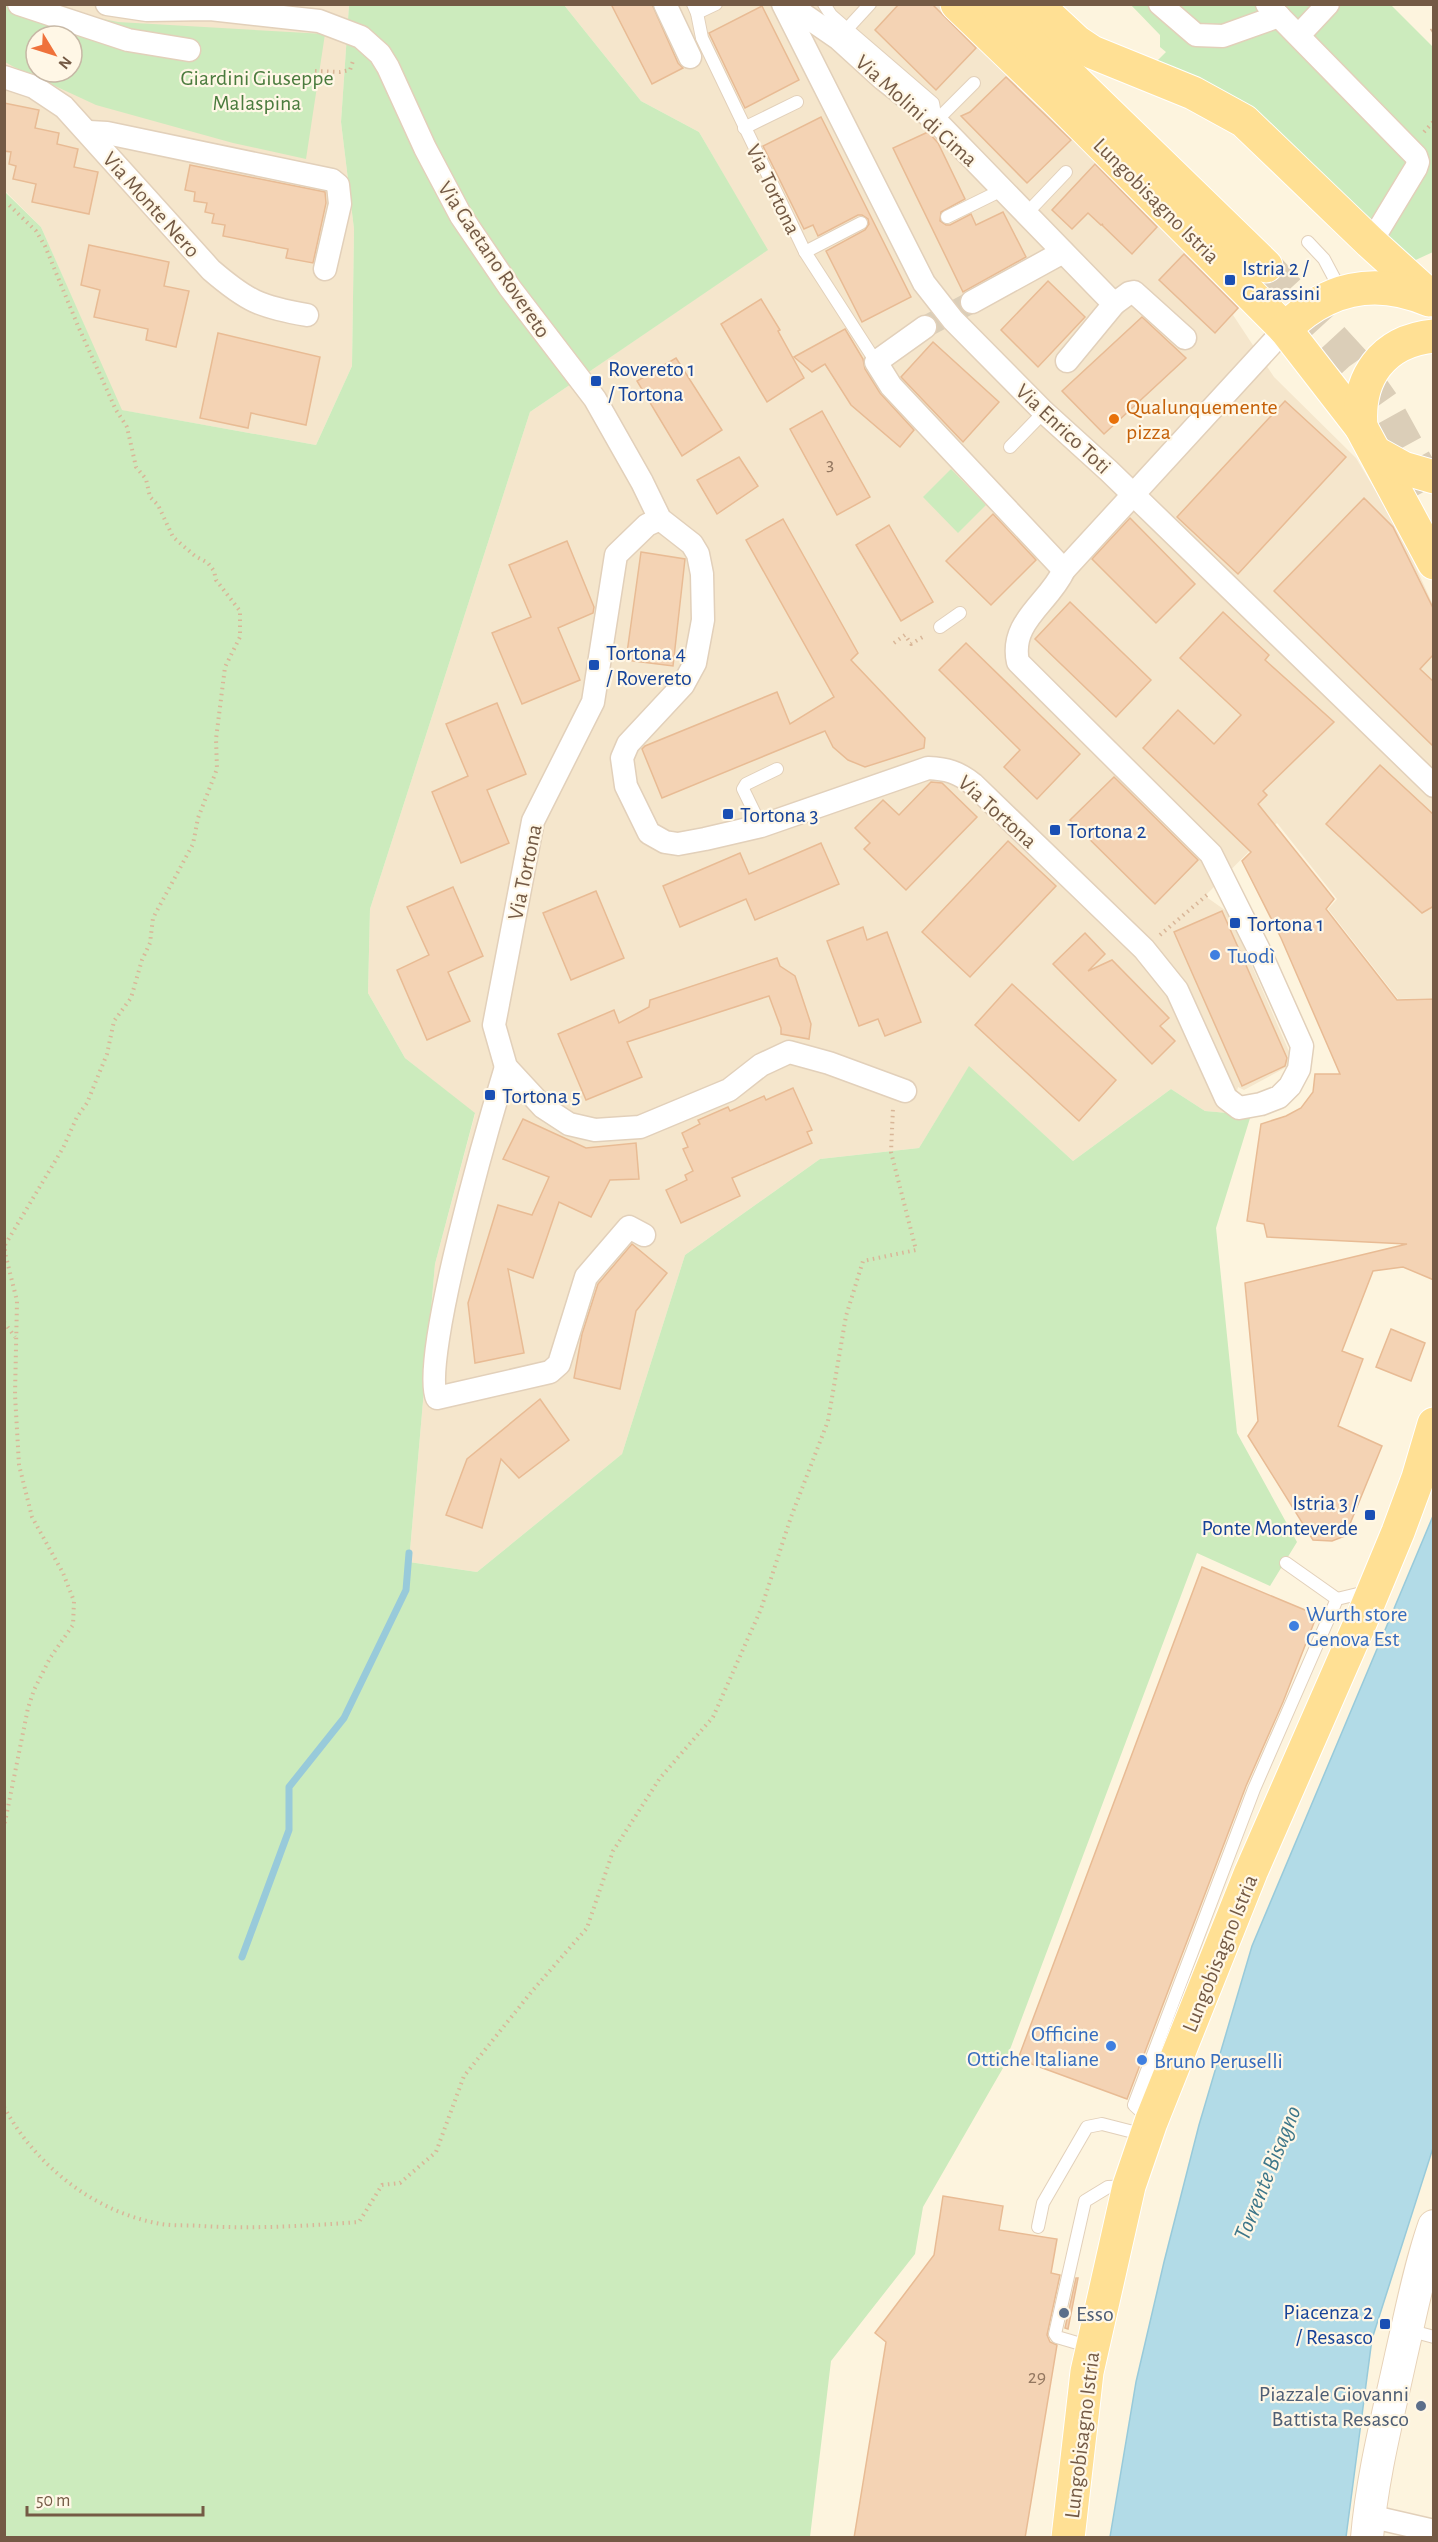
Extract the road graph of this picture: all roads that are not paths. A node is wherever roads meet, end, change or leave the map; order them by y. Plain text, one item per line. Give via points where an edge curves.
1 (19, 4) edge
2 (108, 4) edge
3 (665, 4) edge
4 (716, 4) edge
5 (783, 4) edge
6 (788, 4) edge
7 (824, 4) edge
8 (870, 4) edge
9 (957, 4) edge
10 (996, 4) edge
11 (1036, 4) edge
12 (1160, 4) edge
13 (1328, 4) edge
14 (209, 7) edge
15 (695, 9) edge
16 (1273, 10) edge
17 (847, 29) junction
18 (1299, 35) junction
19 (189, 50) dead end
20 (690, 57) dead end
21 (4, 77) edge
22 (974, 83) dead end
23 (797, 102) dead end
24 (936, 121) junction
25 (744, 128) junction
26 (89, 132) junction
27 (1066, 172) dead end
28 (1004, 189) junction
29 (1027, 213) junction
30 (947, 217) dead end
31 (861, 223) dead end
32 (1376, 234) dead end
33 (1308, 242) dead end
34 (805, 252) junction
35 (1063, 252) junction
36 (1266, 266) tunnel mouth
37 (325, 269) dead end
38 (1341, 291) junction
39 (1434, 301) edge
40 (972, 302) tunnel mouth
41 (1114, 304) junction
42 (307, 315) dead end
43 (925, 327) tunnel mouth
44 (1285, 329) junction
45 (1434, 336) edge
46 (1185, 338) dead end
47 (1067, 361) dead end
48 (876, 362) junction
49 (1044, 412) junction
50 (1368, 440) junction
51 (1010, 447) dead end
52 (1434, 477) edge
53 (1134, 495) junction
54 (660, 519) junction
55 (1434, 563) edge
56 (1064, 570) junction
57 (960, 613) dead end
58 (940, 627) road end
59 (777, 769) dead end
60 (1434, 786) edge
61 (761, 826) junction
62 (506, 1067) junction
63 (905, 1091) road end
64 (644, 1235) dead end
65 (1434, 1417) edge
66 (1434, 1424) edge
67 (1426, 1481) edge
68 (1286, 1563) dead end
69 (1355, 1604) junction
70 (1149, 2128) junction
71 (1434, 2226) edge
72 (1038, 2227) dead end
73 (1420, 2333) edge
74 (1368, 2527) edge
75 (1434, 2531) edge
76 (1068, 2538) edge

1 - 19 street via 128,40
2 - 14 street via 147,10
3 - 20 street
4 - 15 lane
5 - 49 street, Via Enrico Toti via 924,283 953,320
6 - 24 street, Via Molini di Cima via 839,39
7 - 17 lane
8 - 17 lane
9 - 44 main road, Lungobisagno Istria
10 - 36 main road, Lungobisagno Istria
11 - 39 main road via 1092,52 1193,93 1244,121
12 - 16 street via 1196,35 1223,36
13 - 18 street
14 - 54 street, Via Gaetano Rovereto via 332,25 361,37 380,54 461,216 510,288 595,399
15 - 25 lane, Via Tortona via 702,38
16 - 18 street
17 - 24 lane via 933,103
18 - 32 street via 1416,156 1416,168
21 - 26 street, Via Monte Nero via 50,97
22 - 24 lane
23 - 25 lane
24 - 28 street, Via Molini di Cima
25 - 34 lane, Via Tortona
26 - 37 street via 332,180 338,185 340,204
26 - 42 street, Via Monte Nero via 211,270 230,286 270,309
27 - 29 lane
28 - 29 street, Via Molini di Cima
28 - 30 lane
29 - 35 street, Via Molini di Cima
31 - 34 lane
33 - 38 lane via 1324,260
34 - 48 lane, Via Tortona
35 - 40 street
35 - 41 street, Via Molini di Cima
38 - 39 main road via 1379,288
38 - 44 main road via 1307,309
41 - 46 street via 1134,292
41 - 47 street
43 - 48 street
44 - 50 main road, Lungobisagno Istria
44 - 53 street, Via Tortona
45 - 50 main road via 1406,342 1372,370 1361,397
48 - 56 street, Via Tortona via 891,386
49 - 51 lane
49 - 53 street, Via Enrico Toti
50 - 52 main road via 1403,468
50 - 55 main road, Lungobisagno Istria
53 - 56 street, Via Tortona
53 - 60 street, Via Enrico Toti
54 - 61 street, Via Tortona via 692,544 698,554 703,620 695,663 683,685 628,744 622,758 626,786 644,826 665,842 705,839
54 - 62 street, Via Tortona via 647,525 616,555 593,702 533,821 494,1024
56 - 61 street, Via Tortona via 1057,585 1024,622 1015,648 1018,662 1211,854 1302,1046 1299,1069 1279,1097 1239,1108 1226,1098 1177,990 1144,949 973,783 958,773 928,768
57 - 58 lane
59 - 61 lane via 743,789
62 - 63 street, Via Tortona via 543,1107 570,1124 595,1130 640,1127 729,1090 761,1065 789,1052
62 - 64 street via 459,1237 439,1331 434,1381 437,1398 550,1372 559,1364 586,1277 629,1227
65 - 69 main road via 1391,1505
66 - 67 main road, Lungobisagno Istria
67 - 69 main road, Lungobisagno Istria
68 - 69 lane
69 - 70 main road, Lungobisagno Istria via 1268,1795
70 - 72 lane via 1102,2124 1088,2127 1042,2203
70 - 76 main road, Lungobisagno Istria via 1129,2186 1092,2347
71 - 73 main road via 1424,2255
73 - 74 main road
74 - 75 street

